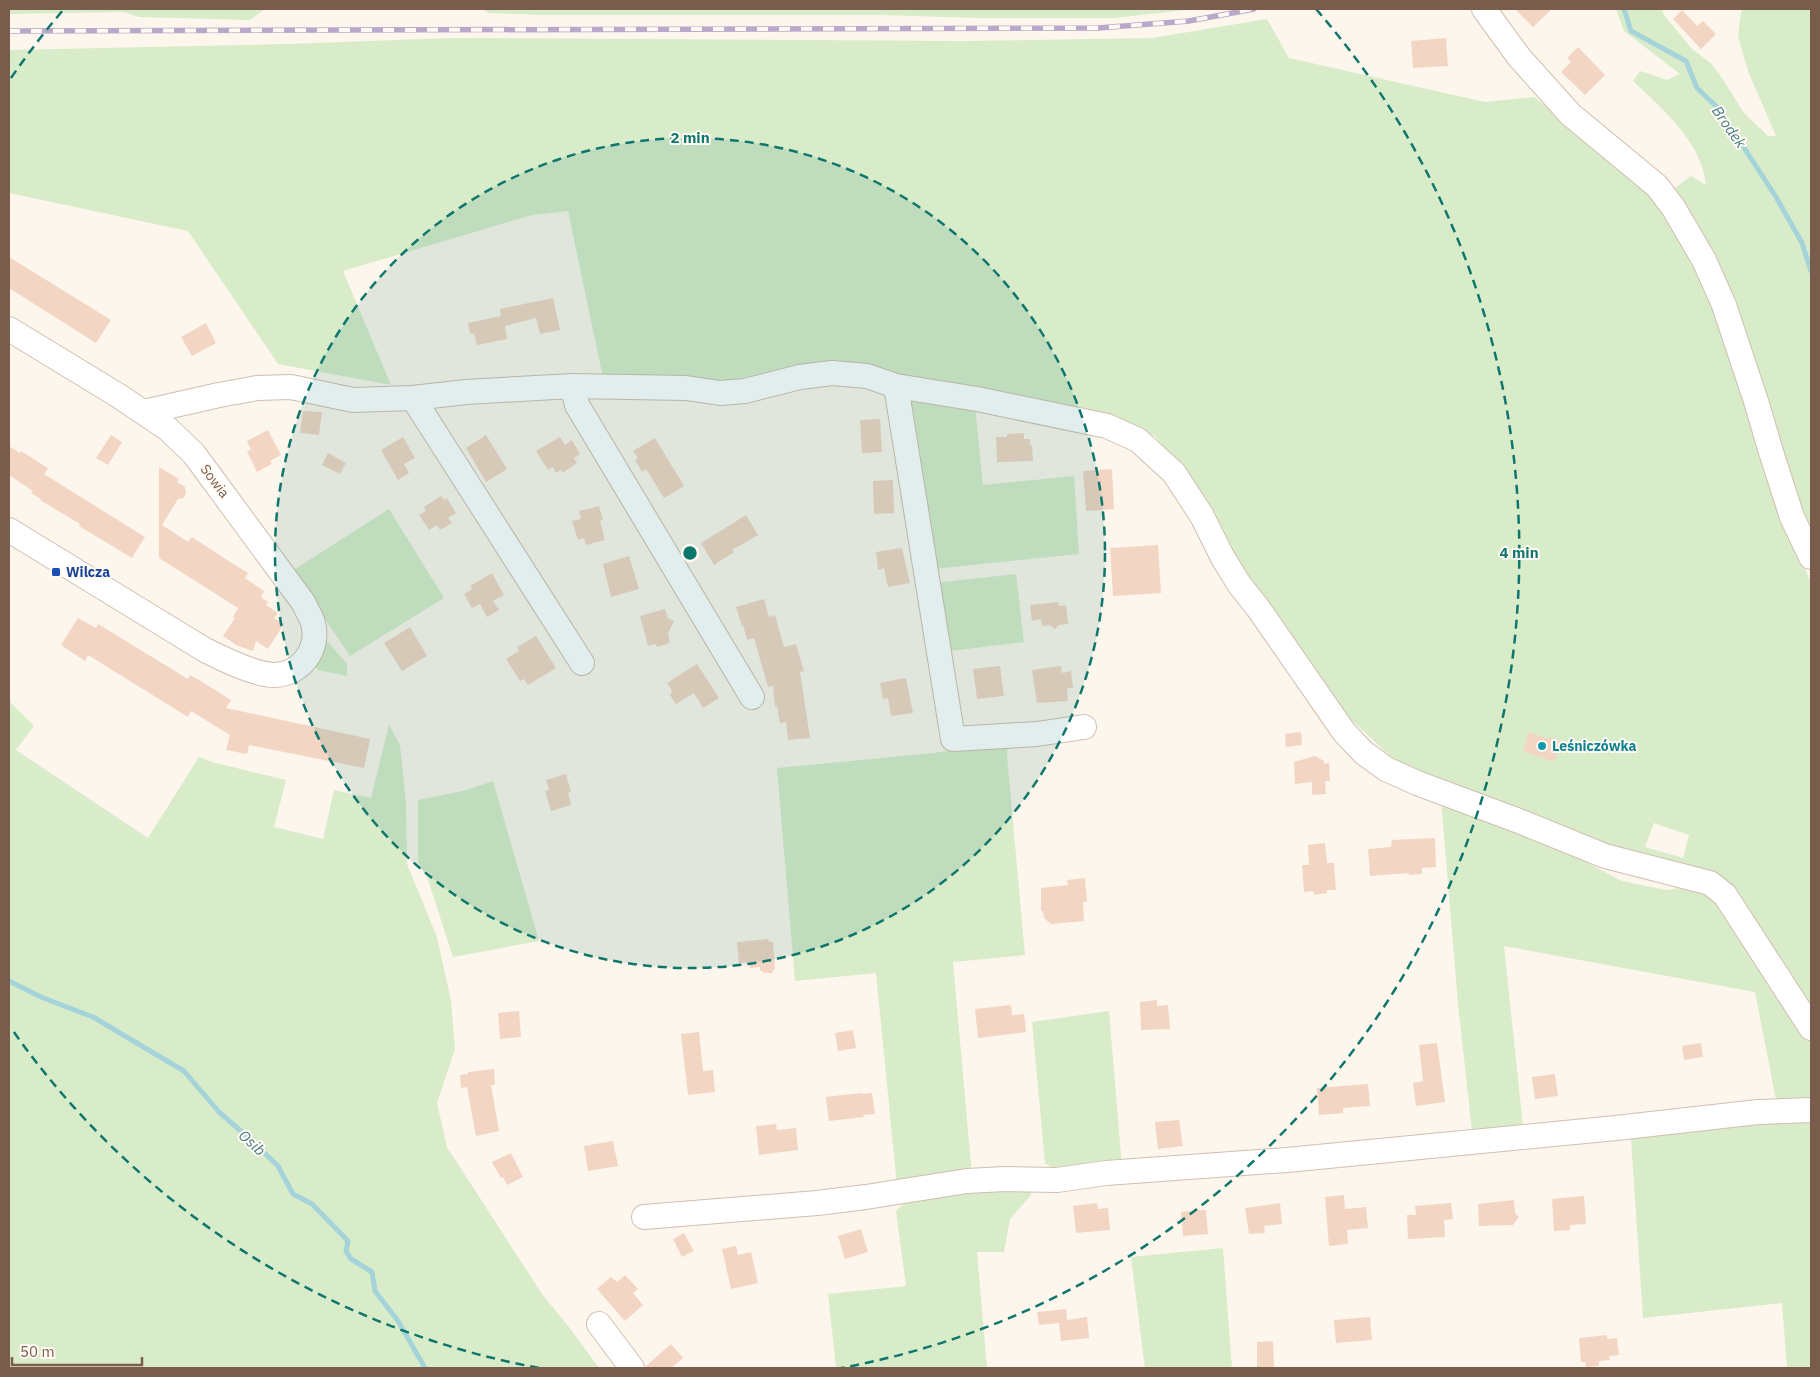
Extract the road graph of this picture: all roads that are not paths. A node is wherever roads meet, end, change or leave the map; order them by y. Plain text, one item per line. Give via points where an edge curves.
1 (1484, 9) edge
2 (9, 329) edge
3 (572, 386) junction
4 (896, 386) junction
5 (413, 398) junction
6 (144, 412) junction
7 (9, 530) edge
8 (1811, 557) edge
9 (582, 663) dead end
10 (752, 697) dead end
11 (1084, 727) dead end
12 (1811, 1028) edge
13 (1811, 1110) edge
14 (644, 1217) dead end
15 (599, 1324) dead end
16 (632, 1368) edge

1 - 8 street via 1519,57 1570,114 1657,186 1682,222 1724,305 1792,517
2 - 6 street, Sowia
3 - 4 street via 745,392 800,377 832,374 867,376
3 - 5 street
3 - 10 street via 577,405
4 - 11 street via 953,739 1037,734
4 - 12 street via 1085,420 1138,440 1174,473 1239,584 1344,732 1364,753 1386,769 1417,783 1605,856 1710,883 1725,895
5 - 6 street via 353,400 291,387 257,388
5 - 9 street
6 - 7 street, Sowia via 194,454 303,602 313,624 314,643 307,659 294,671 265,674 205,650
13 - 14 street via 1758,1112 1057,1180 968,1181 817,1203
15 - 16 street

